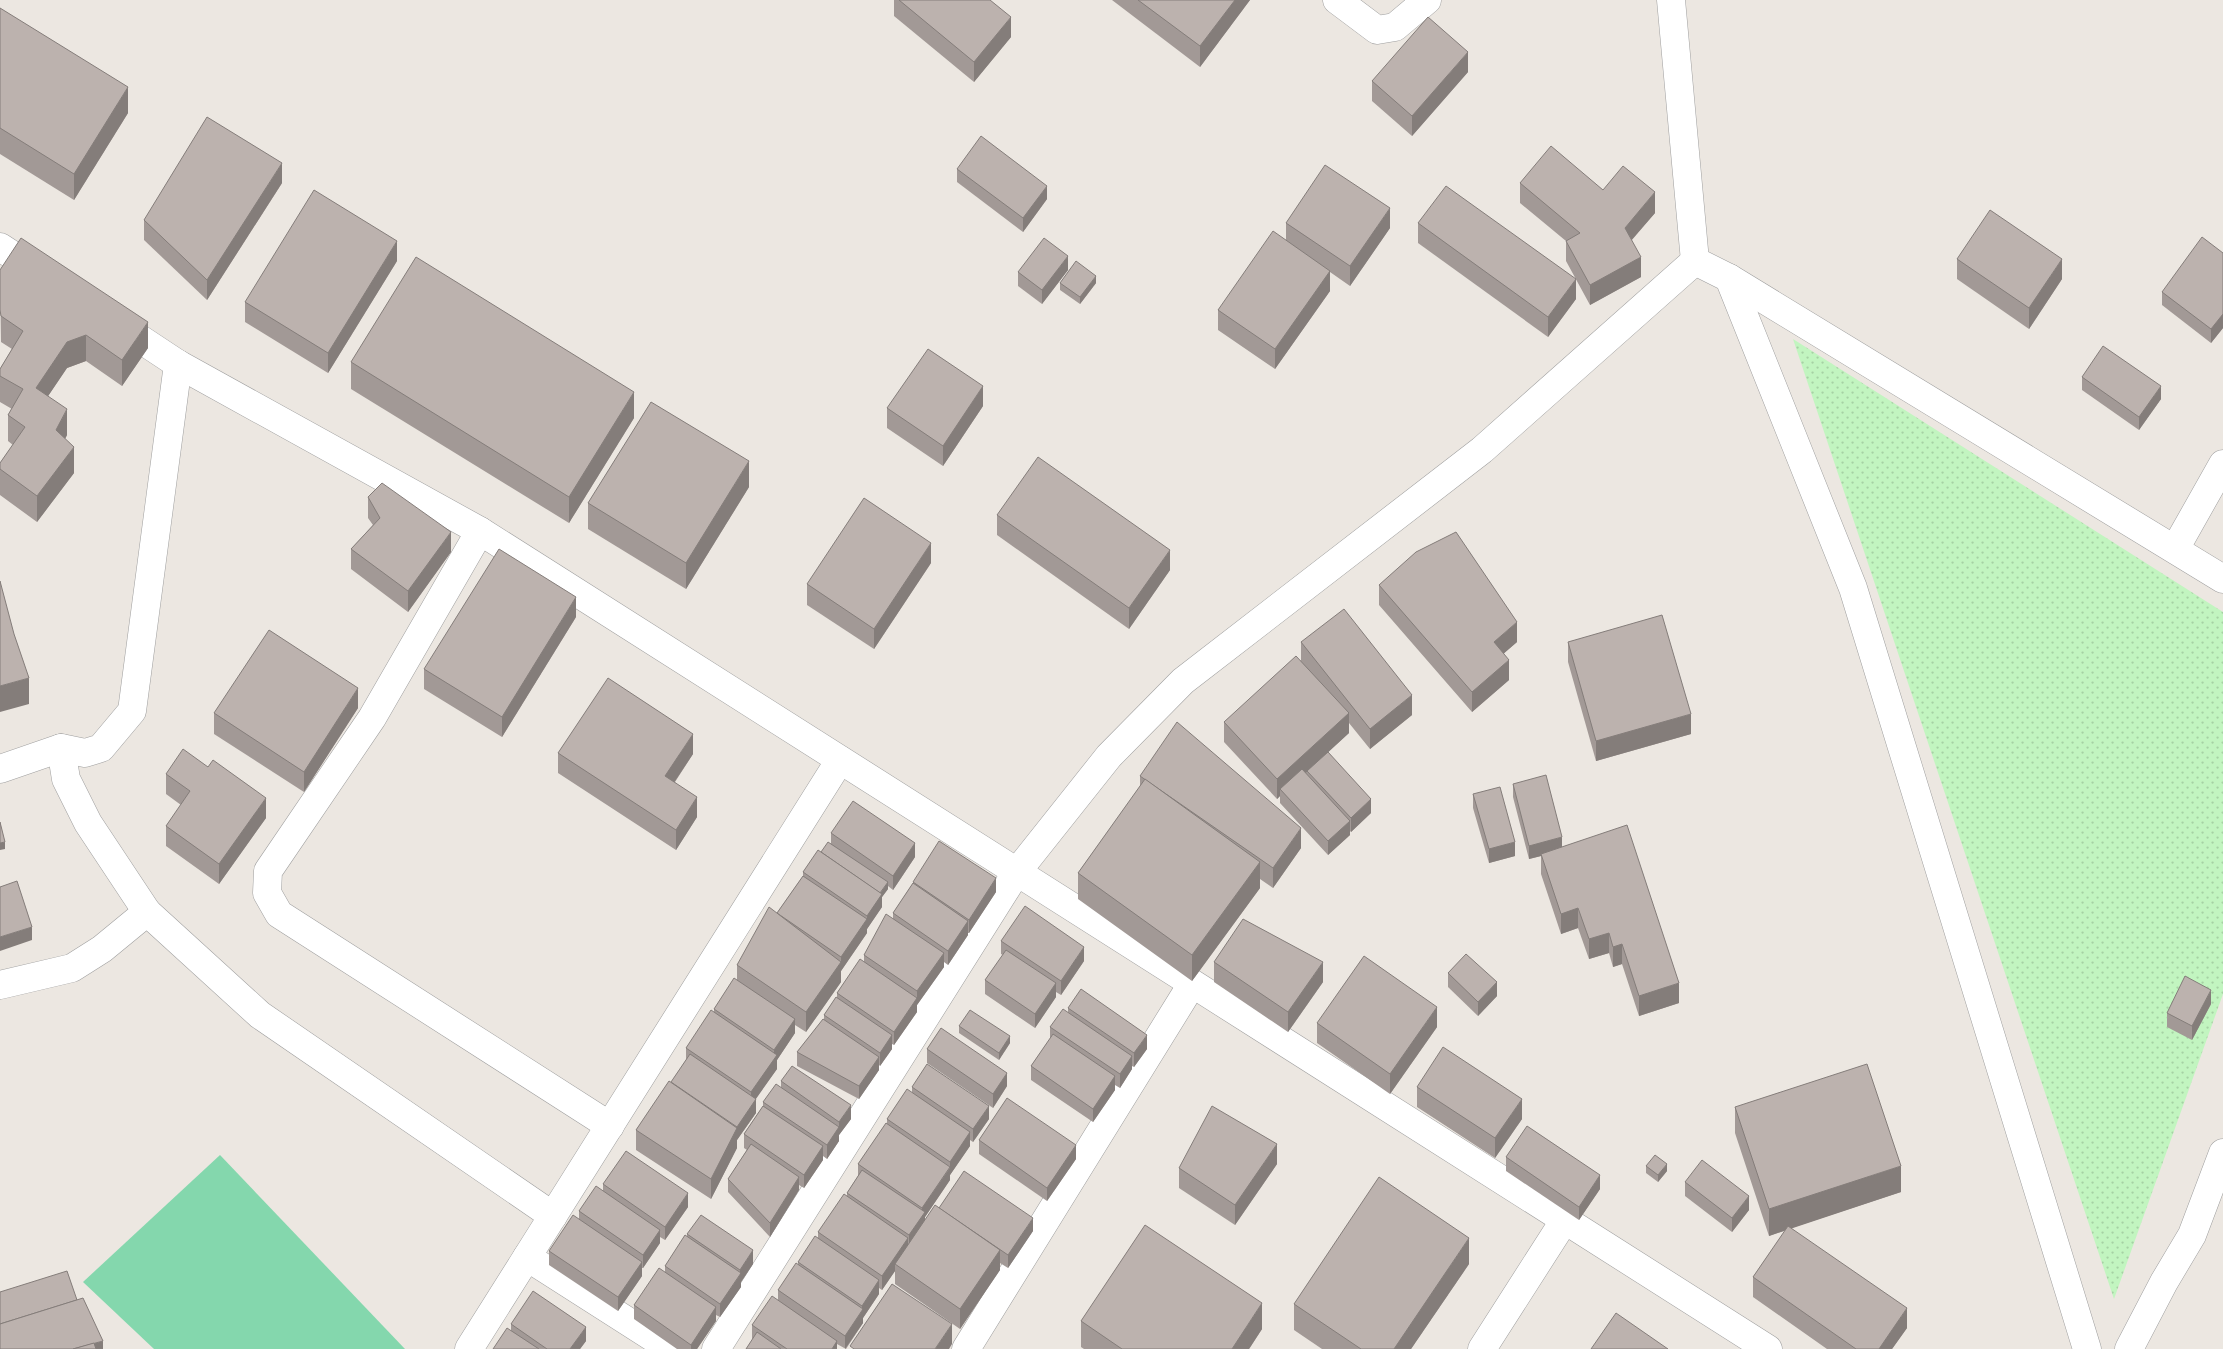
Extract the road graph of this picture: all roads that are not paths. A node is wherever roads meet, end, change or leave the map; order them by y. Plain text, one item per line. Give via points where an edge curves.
1 (1338, 0) edge
2 (1427, 0) edge
3 (1671, 0) edge
4 (0, 247) edge
5 (1695, 261) junction
6 (1729, 278) junction
7 (65, 289) edge
8 (97, 311) edge
9 (178, 364) junction
10 (2223, 464) edge
11 (480, 531) junction
12 (2175, 550) junction
13 (2223, 579) edge
14 (61, 748) junction
15 (840, 760) junction
16 (0, 769) edge
17 (1016, 873) junction
18 (147, 912) junction
19 (1192, 984) junction
20 (0, 985) edge
21 (610, 1126) junction
22 (2223, 1153) edge
23 (553, 1216) junction
24 (1564, 1221) junction
25 (527, 1257) junction
26 (469, 1349) edge
27 (671, 1349) edge
28 (716, 1349) edge
29 (966, 1349) edge
30 (1482, 1349) edge
31 (1768, 1349) edge
32 (2087, 1349) edge
33 (2129, 1349) edge

1 - 2 street via 1377,30 1395,27
3 - 5 street
4 - 7 street
5 - 6 street
5 - 17 street via 1482,450 1183,681 1109,756
6 - 12 street
6 - 32 street via 1853,588
8 - 9 street
9 - 11 street
9 - 14 street via 132,711 101,748 84,753
10 - 12 street
11 - 15 street
11 - 21 street via 372,718 268,871 266,893 279,914
12 - 13 street
14 - 16 street
14 - 18 street via 66,779 88,823
15 - 17 street
15 - 21 street
17 - 19 street
17 - 28 street
18 - 20 street via 102,949 72,968
18 - 23 street via 260,1015
19 - 24 street
19 - 29 street
21 - 23 street
22 - 33 street via 2192,1235
23 - 25 street
24 - 30 street
24 - 31 street
25 - 26 street
25 - 27 street

